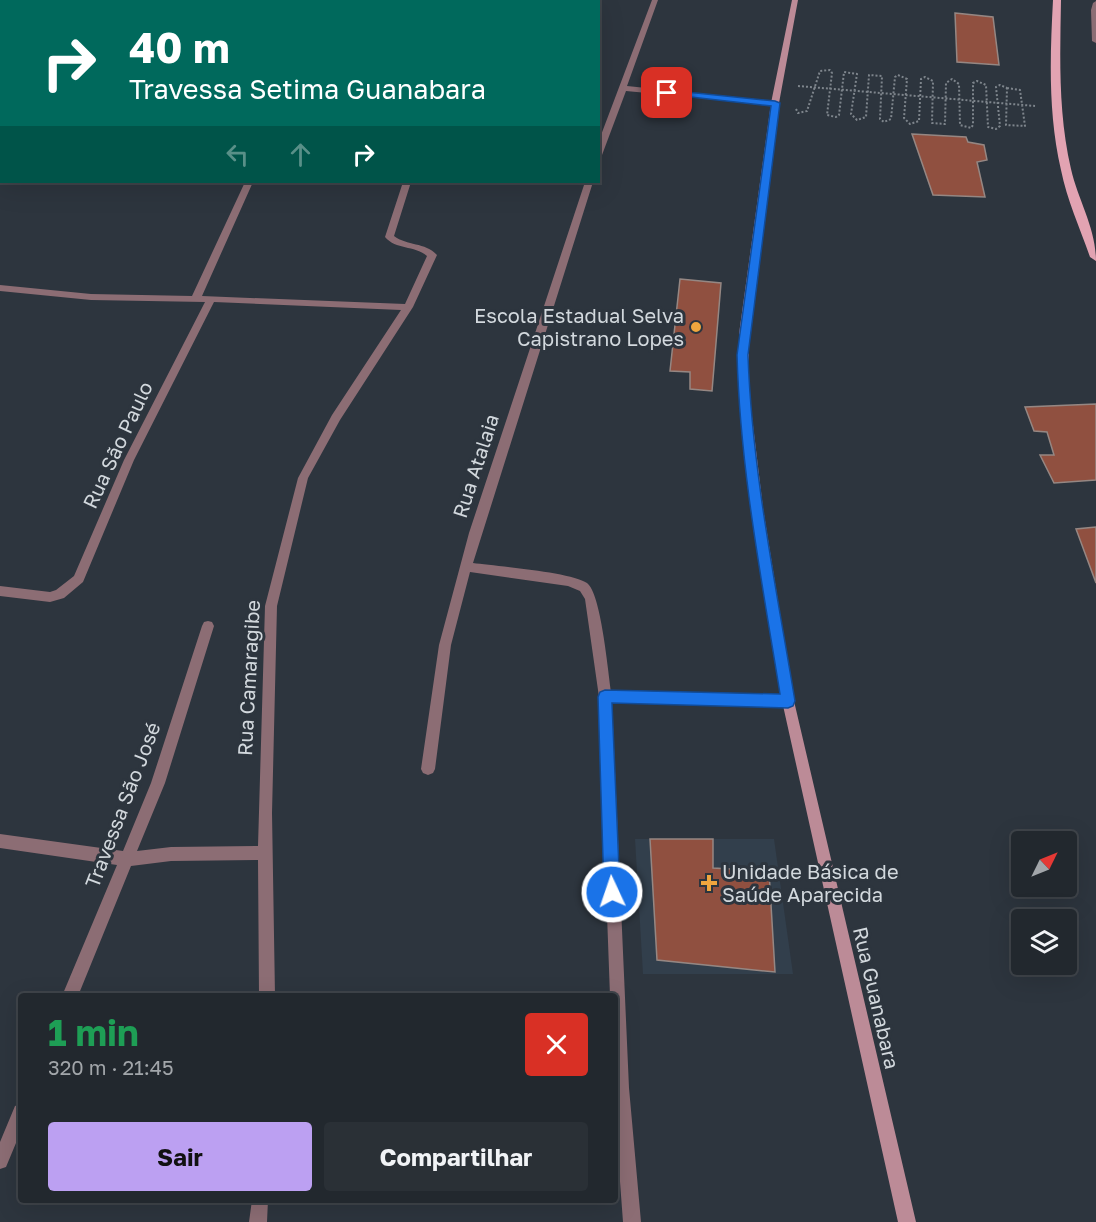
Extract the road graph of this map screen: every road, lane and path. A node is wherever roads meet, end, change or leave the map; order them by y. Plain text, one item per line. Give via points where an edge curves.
1 (656, 0) edge
2 (795, 0) edge
3 (1057, 0) edge
4 (1096, 3) edge
5 (1096, 40) edge
6 (779, 84) junction
7 (800, 86) junction
8 (813, 87) junction
9 (623, 88) junction
10 (829, 88) junction
11 (1007, 88) junction
12 (843, 90) junction
13 (854, 90) junction
14 (867, 92) junction
15 (880, 93) junction
16 (798, 94) dead end
17 (893, 94) junction
18 (907, 95) junction
19 (919, 96) junction
20 (932, 97) junction
21 (946, 98) junction
22 (959, 100) junction
23 (973, 101) junction
24 (797, 102) dead end
25 (986, 102) junction
26 (775, 103) junction
27 (998, 103) junction
28 (1007, 104) junction
29 (1023, 105) junction
30 (1058, 108) junction
31 (600, 150) edge
32 (249, 183) edge
33 (407, 183) edge
34 (589, 183) edge
35 (1096, 257) edge
36 (0, 288) edge
37 (196, 298) junction
38 (211, 299) junction
39 (408, 308) junction
40 (467, 567) junction
41 (0, 591) edge
42 (208, 626) dead end
43 (605, 697) junction
44 (788, 701) junction
45 (428, 769) dead end
46 (0, 842) edge
47 (266, 853) junction
48 (128, 859) junction
49 (71, 993) edge
50 (267, 993) edge
51 (617, 993) edge
52 (618, 1016) edge
53 (18, 1119) edge
54 (0, 1161) edge
55 (260, 1203) edge
56 (258, 1222) edge
57 (632, 1222) edge
58 (908, 1222) edge

1 - 9 street
2 - 6 street, Rua Guanabara
3 - 30 main road
4 - 5 street
6 - 7 path
6 - 26 street, Rua Guanabara
7 - 8 path
7 - 16 path
8 - 10 path
8 - 10 path via 824,69 832,73
8 - 24 path via 807,111 795,111
9 - 26 street
9 - 31 street
10 - 12 path
10 - 12 path via 827,115 831,117 839,115
11 - 27 path via 996,87
11 - 28 path
11 - 29 path via 1020,90
12 - 13 path
12 - 13 path via 844,72 848,71 856,74
13 - 14 path
13 - 14 path via 851,114 856,120 866,117
14 - 15 path
14 - 15 path via 869,75 874,74 882,76
15 - 17 path
15 - 17 path via 880,119 884,122 891,120
17 - 18 path
17 - 18 path via 898,75 908,79
18 - 19 path
18 - 19 path via 904,118 910,124 919,121
19 - 20 path
19 - 20 path via 921,78 925,77 933,81
20 - 21 path
20 - 21 path via 932,123 942,125
21 - 22 path
21 - 22 path via 946,83 952,79 959,84
22 - 23 path
22 - 23 path via 960,125 965,128 974,125
23 - 25 path
23 - 25 path via 973,83 977,81 986,85
25 - 27 path
25 - 27 path via 987,125 993,129 1000,126
26 - 44 street, Rua Guanabara via 743,355 757,508
27 - 28 path
28 - 29 path
28 - 29 path via 1006,125 1025,126
29 - 30 path
30 - 35 main road via 1066,169
32 - 37 street
33 - 39 street, Rua Camaragibe via 389,237 394,242 428,250 432,255
34 - 40 street, Rua Atalaia
36 - 37 street via 91,297
37 - 38 street
38 - 39 street
38 - 41 street, Rua São Paulo via 129,460 79,579 50,597
39 - 47 street, Rua Camaragibe via 336,418 303,478 295,505 271,606
40 - 43 street via 568,580 584,587 591,598
40 - 45 street, Rua Atalaia via 445,645
42 - 48 street, Travessa São José via 158,783
43 - 44 street
43 - 51 street
44 - 58 street, Rua Guanabara
46 - 48 street
47 - 48 street
47 - 50 street, Rua Camaragibe
48 - 49 street, Travessa São José
52 - 57 street
53 - 54 street
55 - 56 street

